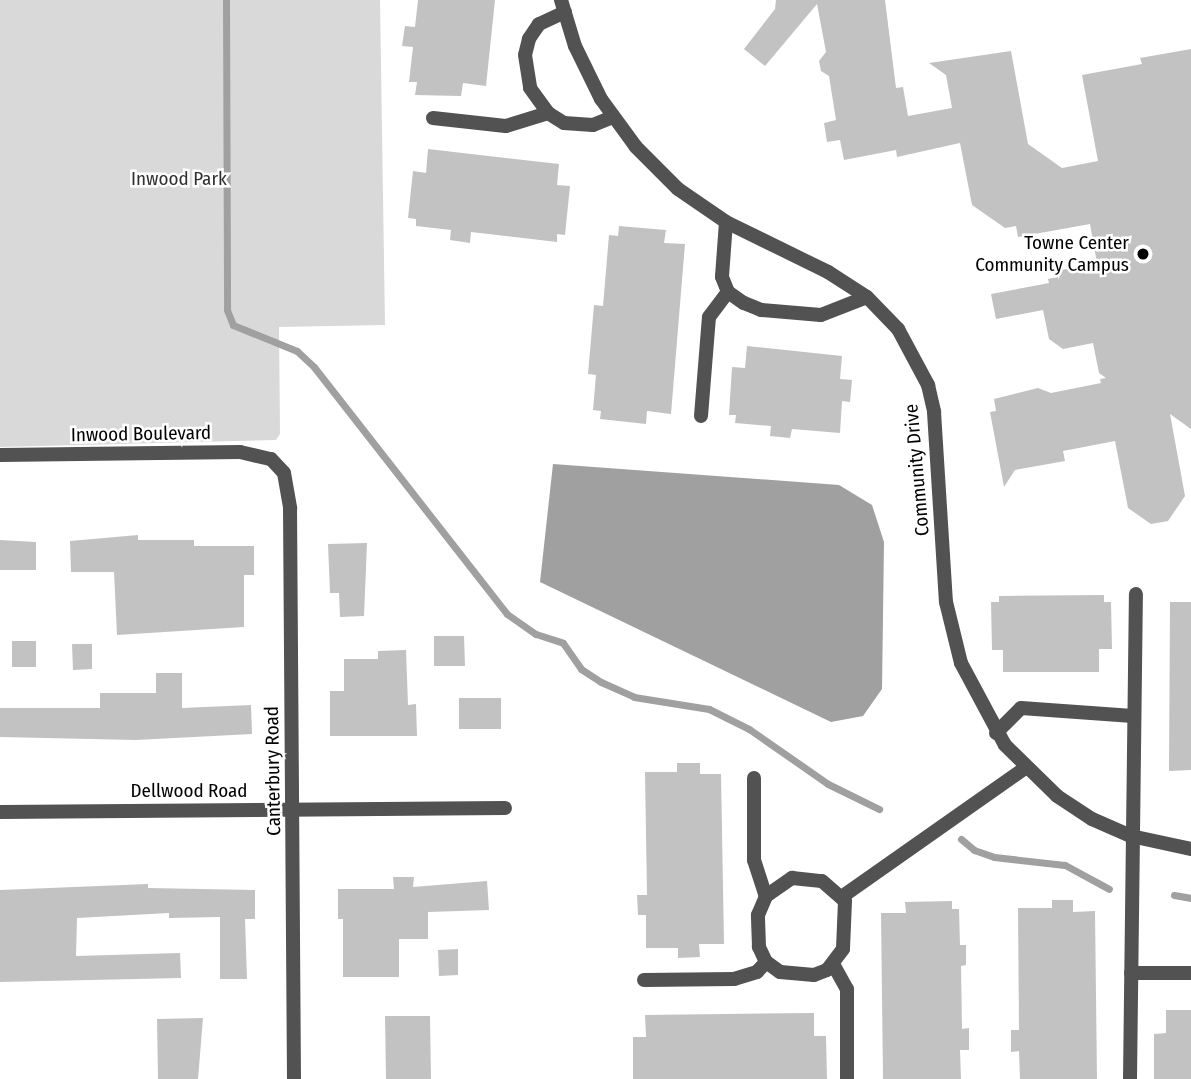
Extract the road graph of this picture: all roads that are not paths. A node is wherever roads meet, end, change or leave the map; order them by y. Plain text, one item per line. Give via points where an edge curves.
1 (563, 6) edge
2 (548, 113) junction
3 (613, 117) junction
4 (433, 118) dead end
5 (726, 222) junction
6 (728, 292) junction
7 (867, 296) junction
8 (701, 416) dead end
9 (0, 454) edge
10 (278, 466) joint
11 (1136, 594) dead end
12 (1133, 716) junction
13 (996, 733) junction
14 (1025, 768) junction
15 (754, 778) dead end
16 (505, 808) dead end
17 (293, 810) junction
18 (0, 812) edge
19 (1131, 836) junction
20 (1191, 849) edge
21 (843, 895) junction
22 (766, 896) junction
23 (766, 962) junction
24 (833, 964) junction
25 (1131, 973) junction
26 (1191, 973) edge
27 (644, 980) dead end
28 (294, 1079) edge
29 (847, 1079) edge
30 (1130, 1079) edge

1 - 2 street via 538,24 525,55 530,88
1 - 3 street, Community Drive via 575,46
2 - 3 street via 578,126
2 - 4 street via 506,126
3 - 5 street, Community Drive via 678,188
5 - 6 street via 720,261
5 - 7 street, Community Drive
6 - 7 street via 761,310 821,315
6 - 8 street via 716,301 709,317
7 - 13 street, Community Drive via 898,329 928,386 934,412 946,602 961,663
9 - 10 street, Inwood Boulevard via 240,452 261,455
10 - 17 street, Canterbury Road via 287,481 289,508
11 - 12 street
12 - 13 street via 1021,708
12 - 19 street
13 - 14 street, Community Drive
14 - 19 street, Community Drive via 1092,819
14 - 21 street
15 - 22 street via 754,860
16 - 17 street, Dellwood Road
17 - 18 street, Dellwood Road
17 - 28 street, Canterbury Road
19 - 20 street, Community Drive
19 - 25 street
21 - 22 street via 822,881 806,878 779,883
21 - 24 street via 846,934
22 - 23 street via 756,931
23 - 24 street via 780,972 798,975 814,975
23 - 27 street via 757,972 734,979
24 - 29 street via 847,989
25 - 26 street
25 - 30 street

